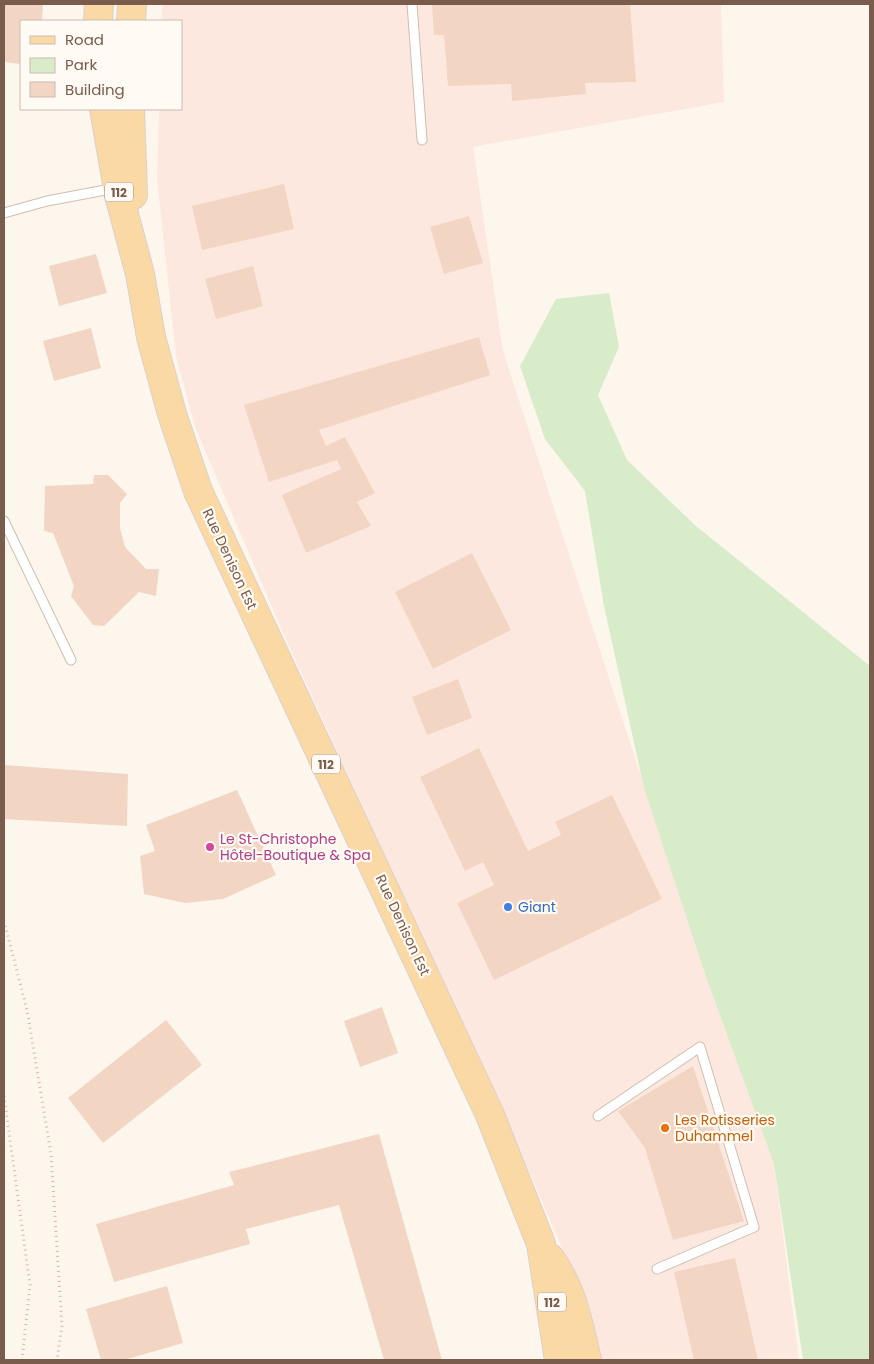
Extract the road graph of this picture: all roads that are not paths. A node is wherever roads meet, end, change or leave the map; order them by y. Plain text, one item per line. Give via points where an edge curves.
1 (99, 4) edge
2 (132, 4) edge
3 (412, 4) edge
4 (98, 20) edge
5 (131, 20) edge
6 (104, 110) edge
7 (130, 110) edge
8 (422, 140) dead end
9 (118, 188) junction
10 (4, 213) edge
11 (140, 274) junction
12 (4, 521) edge
13 (71, 660) dead end
14 (598, 1116) dead end
15 (541, 1244) junction
16 (658, 1270) dead end
17 (559, 1360) edge
18 (587, 1360) edge

1 - 4 main road
2 - 5 main road
3 - 8 lane
6 - 9 main road, Rue Denison Est / 112
7 - 11 main road, Rue Denison Est / 112
9 - 10 lane via 47,201
9 - 11 main road, Rue Denison Est / 112
11 - 15 main road, Rue Denison Est / 112 via 151,337 198,491 459,1046
12 - 13 lane
14 - 16 lane via 700,1047 754,1227
15 - 17 main road, Rue Denison Est / 112
15 - 18 main road via 565,1278

